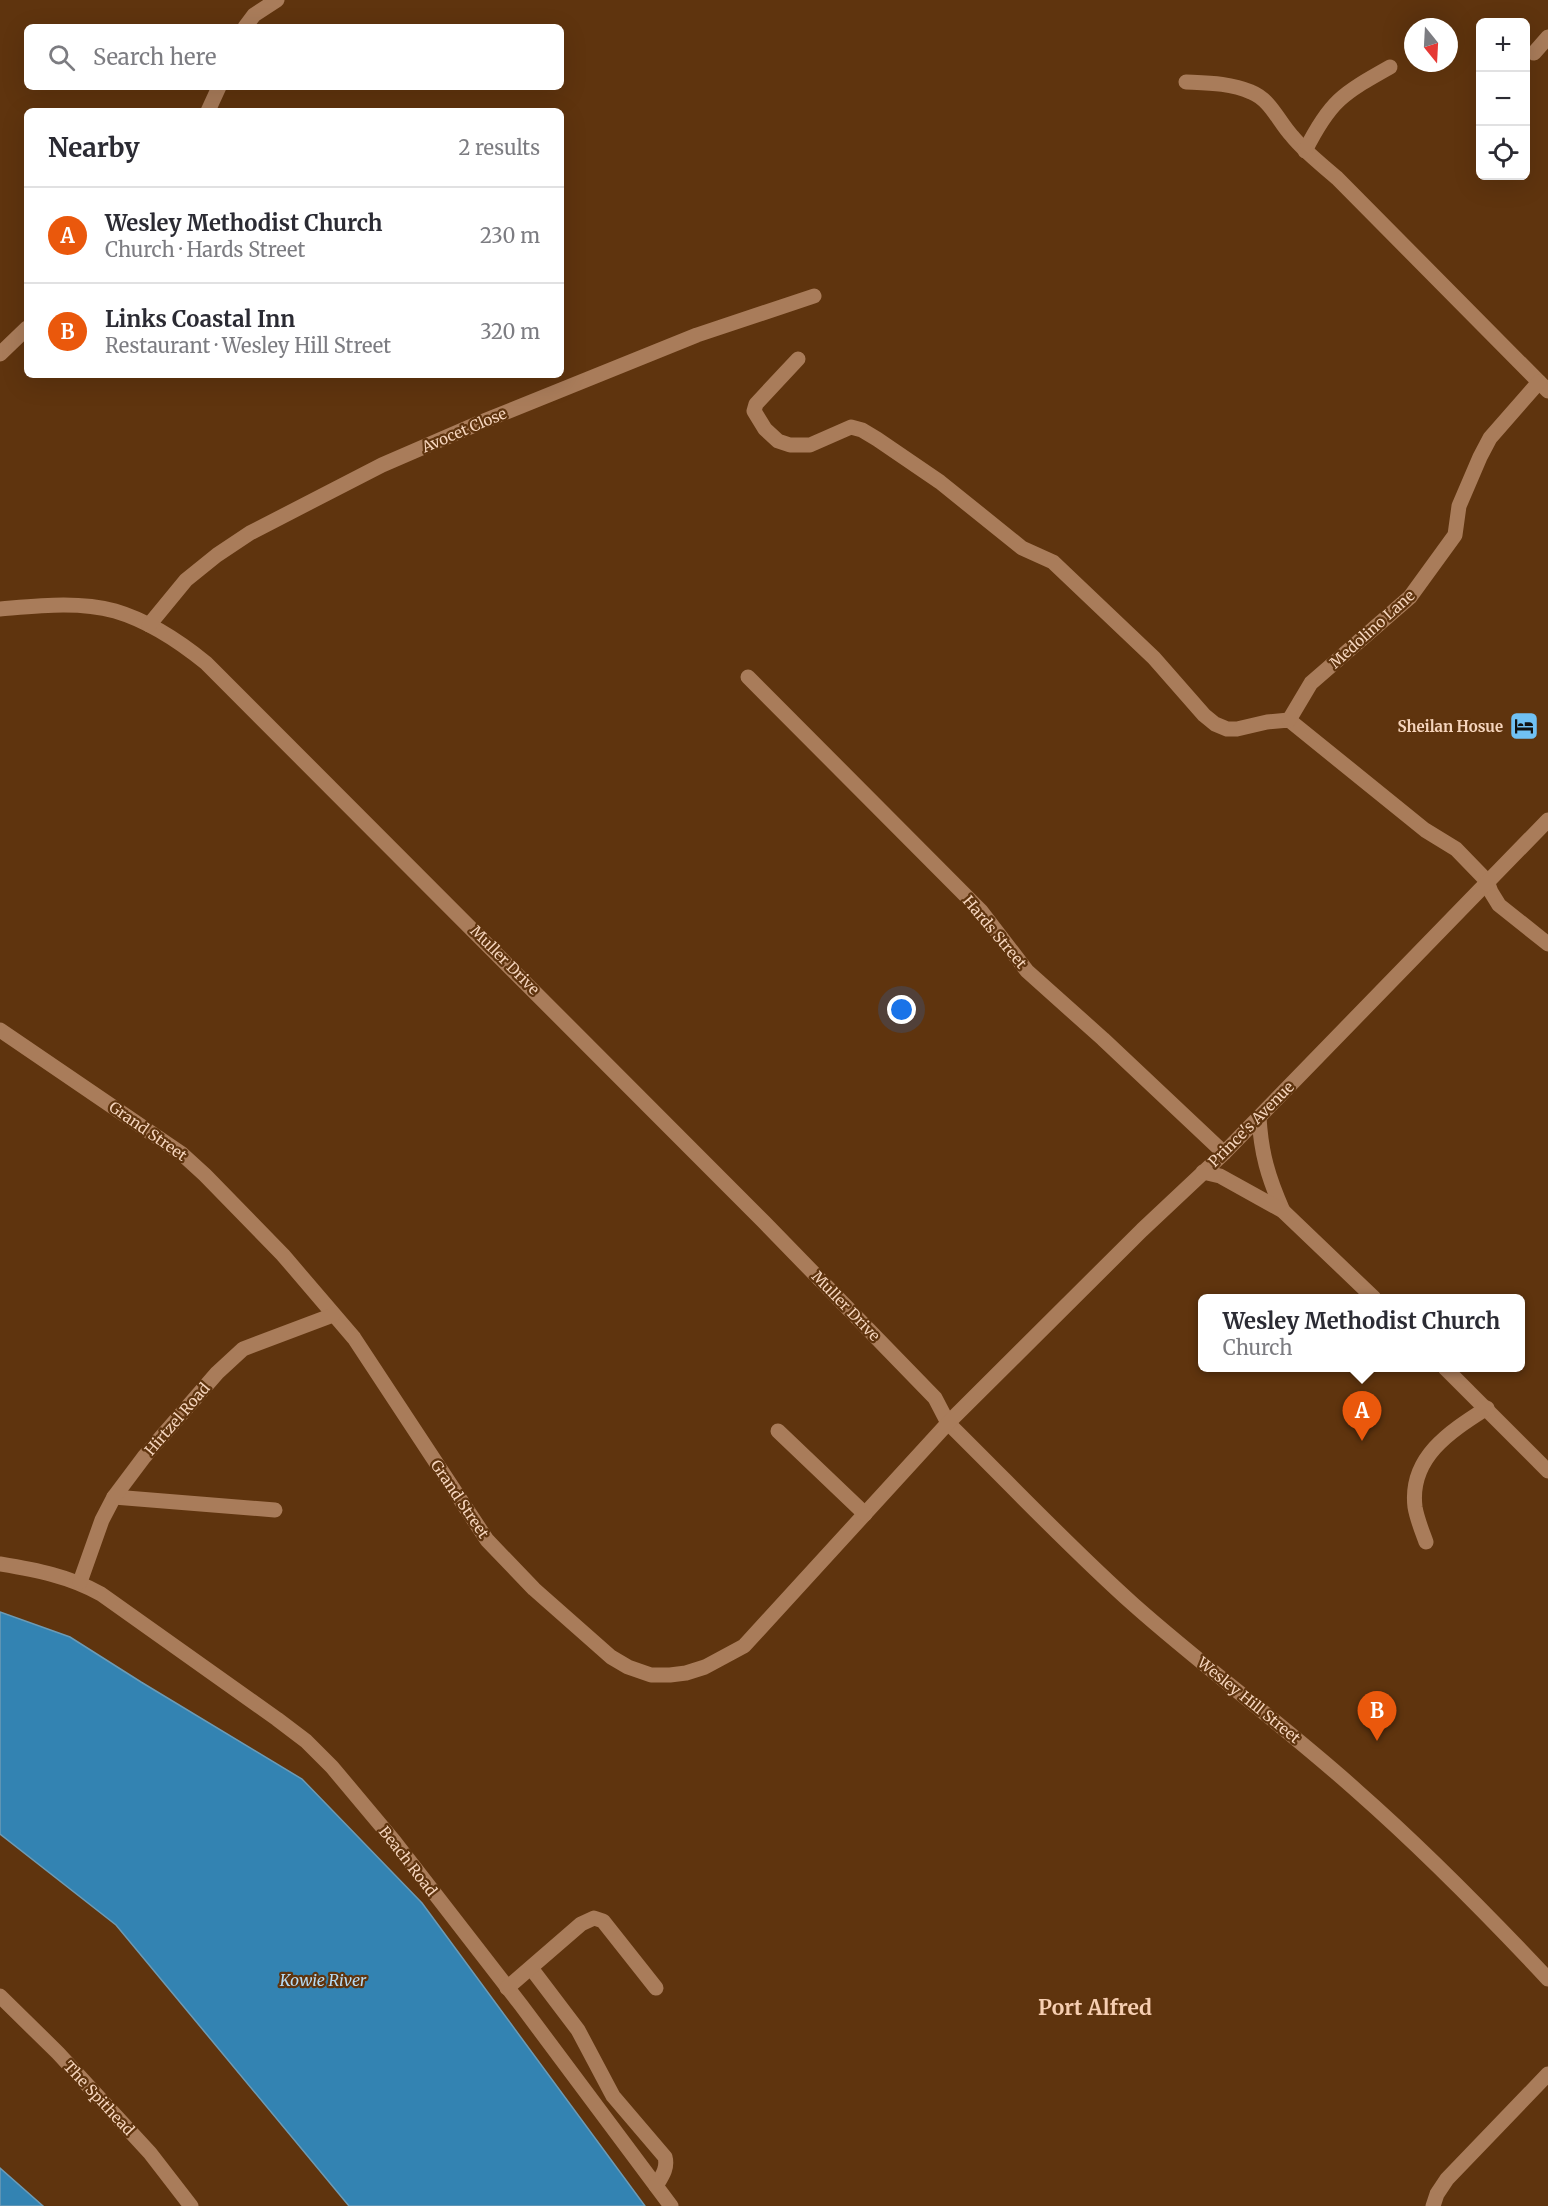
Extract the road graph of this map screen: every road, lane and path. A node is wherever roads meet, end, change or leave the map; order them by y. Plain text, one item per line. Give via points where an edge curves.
1 (277, 0) edge
2 (247, 24) edge
3 (1548, 37) edge
4 (1534, 53) dead end
5 (1390, 67) dead end
6 (1186, 82) dead end
7 (218, 90) edge
8 (209, 108) edge
9 (1305, 151) junction
10 (814, 296) dead end
11 (24, 331) edge
12 (0, 354) edge
13 (798, 359) dead end
14 (1543, 387) edge
15 (0, 609) edge
16 (148, 625) junction
17 (748, 677) dead end
18 (1289, 720) junction
19 (1548, 820) edge
20 (1487, 880) junction
21 (1548, 944) edge
22 (0, 1030) edge
23 (1259, 1117) junction
24 (1224, 1153) junction
25 (1203, 1172) junction
26 (1283, 1211) junction
27 (1369, 1294) edge
28 (333, 1315) junction
29 (1449, 1372) edge
30 (1487, 1408) junction
31 (948, 1423) junction
32 (778, 1431) dead end
33 (1548, 1471) edge
34 (114, 1497) junction
35 (275, 1510) dead end
36 (865, 1514) junction
37 (1426, 1542) dead end
38 (0, 1564) edge
39 (80, 1582) junction
40 (531, 1968) junction
41 (1548, 1979) edge
42 (507, 1988) junction
43 (656, 1988) dead end
44 (0, 1995) edge
45 (1548, 2074) edge
46 (656, 2186) junction
47 (191, 2206) edge
48 (671, 2206) edge
49 (1433, 2206) edge

1 - 2 street
3 - 4 street
5 - 9 street via 1333,104
6 - 9 street via 1226,84 1252,92 1266,101
7 - 8 street
9 - 14 street
10 - 16 street, Avocet Close via 697,335 382,465 225,549 186,580
11 - 12 street
13 - 18 street via 754,411 778,441 810,445 851,427 862,430 940,482 1022,548 1053,562 1154,658 1215,724 1237,729
14 - 18 street, Medolino Lane via 1490,438 1459,506 1455,535 1420,585 1311,682
15 - 16 street, Muller Drive via 78,606 114,611
16 - 31 street, Muller Drive via 206,663 451,907 934,1398
17 - 24 street, Hards Street via 981,911 1028,971
18 - 20 street via 1425,830 1456,849
19 - 20 street, Prince's Avenue
20 - 21 street via 1499,905
20 - 23 street, Prince's Avenue
22 - 28 street, Grand Street via 182,1154 283,1255
23 - 24 street, Prince's Avenue
23 - 26 street via 1264,1162
24 - 25 street, Prince's Avenue
25 - 26 street via 1220,1176
25 - 31 street, Prince's Avenue
26 - 27 street
28 - 34 street, Hirtzel Road via 243,1349 229,1360
28 - 36 street, Grand Street via 354,1338 487,1540 534,1589 611,1657 628,1667 651,1675 686,1674 744,1646
29 - 30 street
30 - 33 street
30 - 37 street via 1455,1429 1431,1451 1421,1467 1415,1498
31 - 36 street, Grand Street
31 - 41 street, Wesley Hill Street via 1132,1604 1297,1739 1423,1851
32 - 36 street
34 - 35 street
34 - 39 street, Hirtzel Road
38 - 39 street, Beach Road
39 - 42 street, Beach Road via 306,1742 394,1841
40 - 42 street
40 - 43 street via 581,1924 594,1918 603,1922
40 - 46 street via 578,2030 613,2096 665,2157 667,2164
42 - 46 street, Beach Road
44 - 47 street, The Spithead via 150,2153
45 - 49 street via 1447,2180
46 - 48 street, Beach Road

